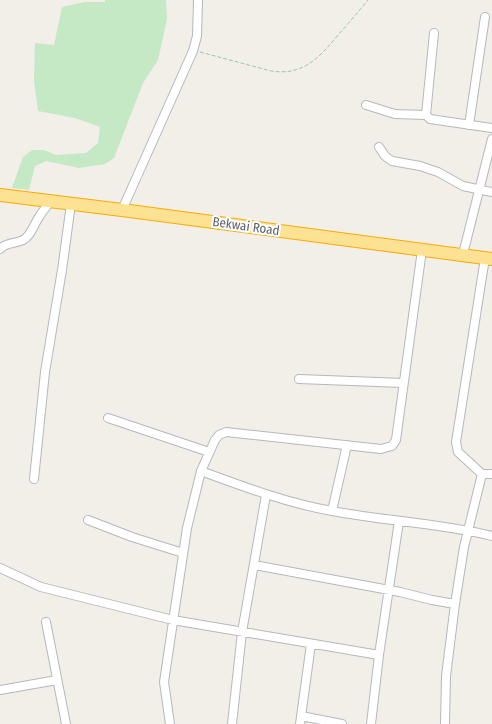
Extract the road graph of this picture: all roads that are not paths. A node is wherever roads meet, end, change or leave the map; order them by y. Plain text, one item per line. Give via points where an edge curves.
1 (198, 0) edge
2 (485, 17) dead end
3 (434, 33) dead end
4 (366, 105) dead end
5 (426, 115) junction
6 (468, 125) junction
7 (492, 128) edge
8 (492, 140) edge
9 (379, 147) dead end
10 (480, 190) junction
11 (492, 192) edge
12 (0, 195) edge
13 (50, 202) junction
14 (71, 204) junction
15 (122, 210) junction
16 (0, 249) edge
17 (422, 250) junction
18 (463, 254) junction
19 (489, 258) edge
20 (299, 379) dead end
21 (404, 383) junction
22 (108, 418) dead end
23 (347, 445) junction
24 (210, 452) junction
25 (201, 471) junction
26 (482, 474) junction
27 (492, 474) edge
28 (34, 479) dead end
29 (266, 495) junction
30 (332, 511) junction
31 (88, 520) dead end
32 (399, 521) junction
33 (468, 530) junction
34 (492, 536) edge
35 (183, 553) junction
36 (254, 565) junction
37 (0, 568) edge
38 (388, 590) junction
39 (455, 604) junction
40 (173, 620) junction
41 (46, 622) dead end
42 (242, 632) junction
43 (311, 644) junction
44 (378, 655) junction
45 (57, 680) junction
46 (0, 690) edge
47 (301, 720) edge
48 (66, 724) edge
49 (170, 724) edge
50 (232, 724) edge
51 (342, 724) edge
52 (371, 724) edge
53 (445, 724) edge

1 - 15 street via 197,36 193,51
2 - 6 street
3 - 5 street
4 - 5 street via 395,114
5 - 6 street via 430,119
6 - 7 street
8 - 10 street
9 - 10 street via 392,161 420,166 438,172 463,186
10 - 11 street
10 - 18 street
12 - 13 highway, Bekwai Road
13 - 14 highway, Bekwai Road
13 - 16 street via 23,240
14 - 15 highway, Bekwai Road
14 - 28 street via 45,372
15 - 17 highway, Bekwai Road
17 - 18 highway, Bekwai Road
17 - 21 street
18 - 19 highway, Bekwai Road
19 - 26 street via 456,442 458,452
20 - 21 street
21 - 23 street via 396,440 392,446 381,449
22 - 24 street
23 - 24 street via 226,432 219,435
23 - 30 street
24 - 25 street
25 - 29 street
25 - 35 street
26 - 27 street
26 - 33 street
29 - 30 street
29 - 36 street
30 - 32 street
31 - 35 street
32 - 33 street
32 - 38 street
33 - 34 street
33 - 39 street
35 - 40 street
36 - 38 street
36 - 42 street
37 - 40 street via 41,587
38 - 39 street
38 - 44 street
39 - 53 street via 446,676
40 - 42 street
40 - 49 street via 164,682
41 - 45 street
42 - 43 street
42 - 50 street
43 - 44 street
43 - 47 street
44 - 52 street
45 - 46 street
45 - 48 street
47 - 51 street

